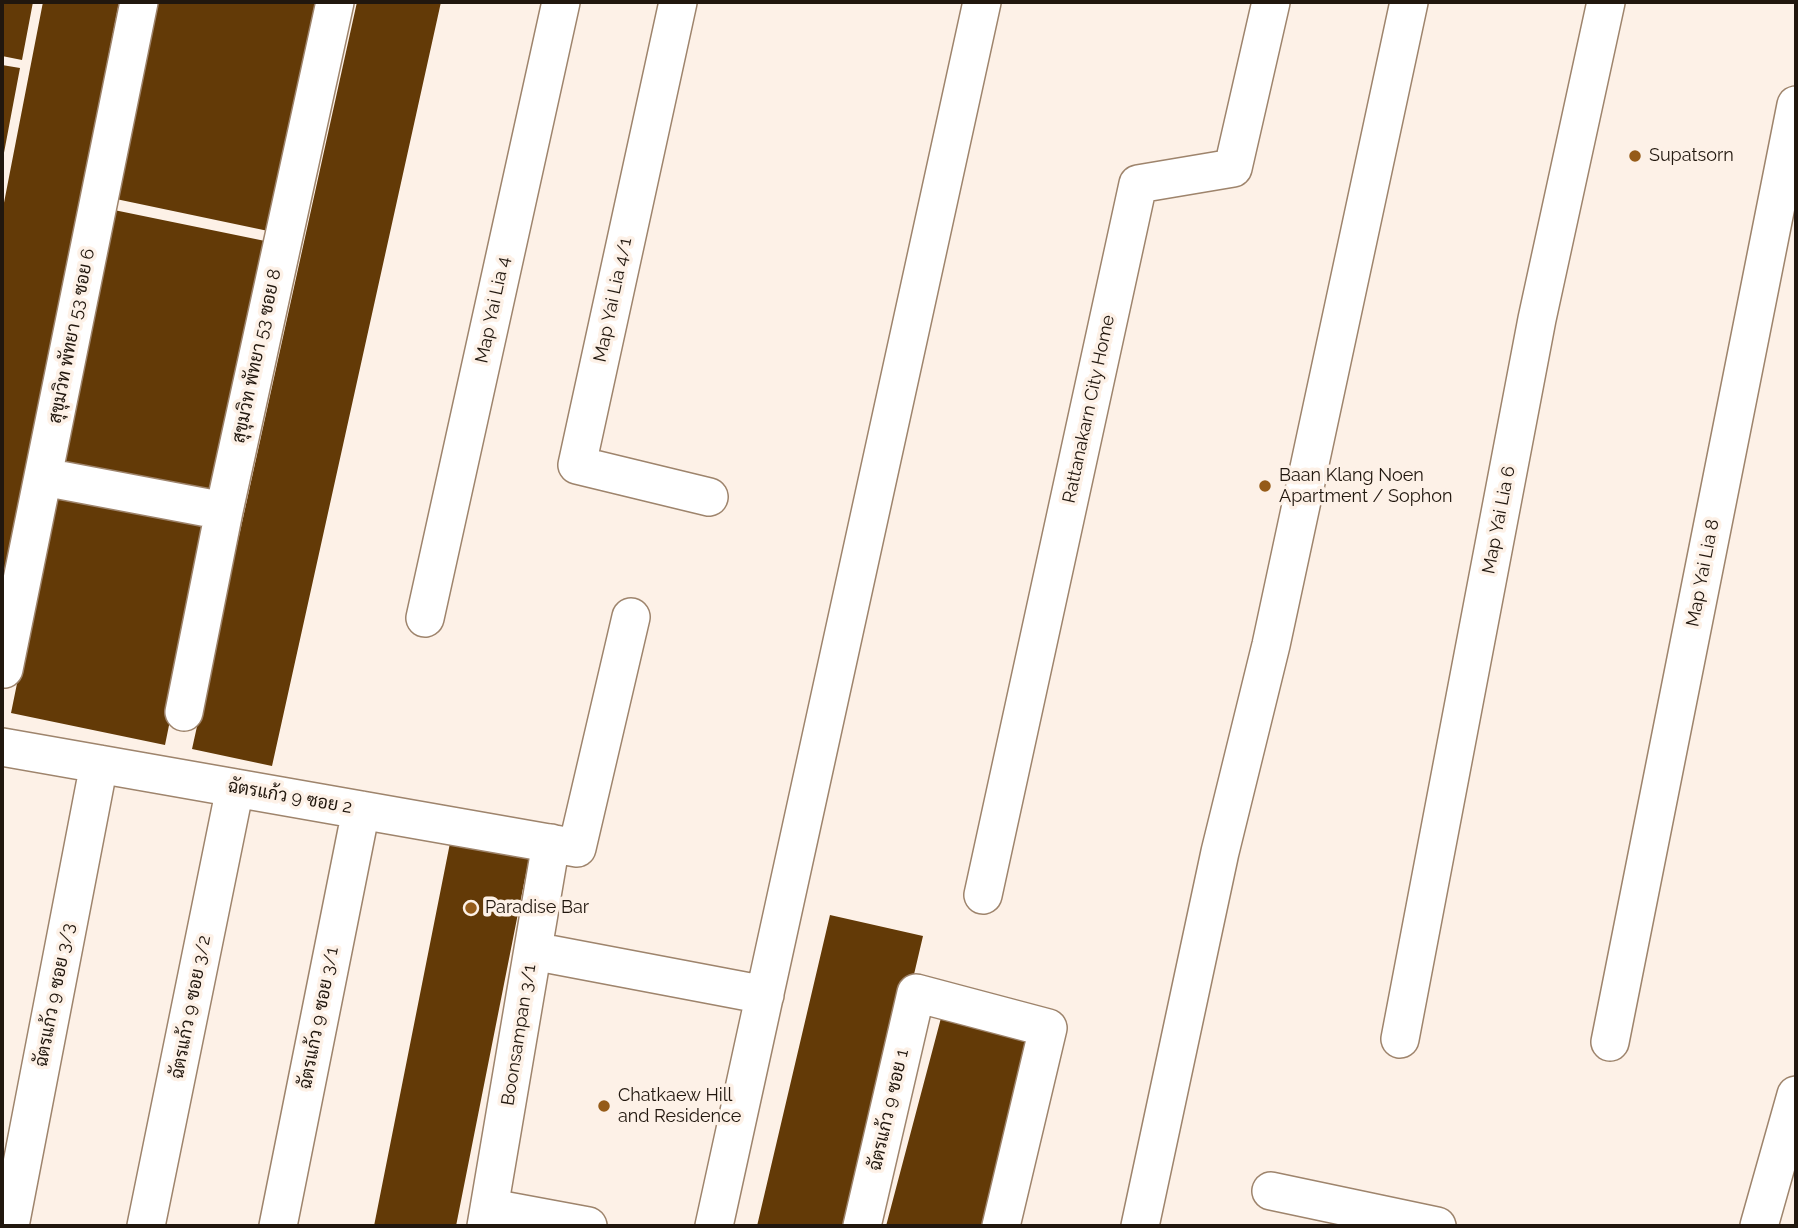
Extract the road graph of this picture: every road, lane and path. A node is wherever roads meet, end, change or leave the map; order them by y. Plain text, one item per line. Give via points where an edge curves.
1 (139, 2) edge
2 (335, 2) edge
3 (561, 2) edge
4 (678, 2) edge
5 (982, 2) edge
6 (1271, 2) edge
7 (1409, 2) edge
8 (1606, 2) edge
9 (1796, 105) edge
10 (44, 478) junction
11 (709, 497) dead end
12 (224, 511) junction
13 (631, 617) dead end
14 (425, 618) dead end
15 (4, 669) dead end
16 (184, 712) dead end
17 (2, 747) edge
18 (99, 764) junction
19 (235, 788) junction
20 (361, 810) junction
21 (564, 846) junction
22 (982, 895) dead end
23 (533, 951) junction
24 (765, 995) junction
25 (1399, 1039) dead end
26 (1610, 1042) dead end
27 (1796, 1096) edge
28 (1271, 1191) dead end
29 (488, 1217) edge
30 (10, 1226) edge
31 (146, 1226) edge
32 (278, 1226) edge
33 (588, 1226) edge
34 (714, 1226) edge
35 (862, 1226) edge
36 (1001, 1226) edge
37 (1140, 1226) edge
38 (1437, 1226) edge
39 (1759, 1226) edge

1 - 10 street, สุขุมวิท พัทยา 53 ซอย 6
2 - 12 street, สุขุมวิท พัทยา 53 ซอย 8
3 - 14 street, Map Yai Lia 4
4 - 11 street, Map Yai Lia 4/1 via 577,465
5 - 24 street
6 - 22 street, Rattanakarn City Home via 1233,168 1138,184
7 - 37 street
8 - 25 street, Map Yai Lia 6 via 1537,319
9 - 26 street, Map Yai Lia 8
10 - 12 street
10 - 15 street, สุขุมวิท พัทยา 53 ซอย 6
12 - 16 street, สุขุมวิท พัทยา 53 ซอย 8
13 - 21 street, Boonsampan 3/1
17 - 18 street, ฉัตรแก้ว 9 ซอย 2
18 - 19 street, ฉัตรแก้ว 9 ซอย 2
18 - 30 street, ฉัตรแก้ว 9 ซอย 3/3
19 - 20 street, ฉัตรแก้ว 9 ซอย 2
19 - 31 street, ฉัตรแก้ว 9 ซอย 3/2
20 - 21 street, ฉัตรแก้ว 9 ซอย 2
20 - 32 street, ฉัตรแก้ว 9 ซอย 3/1
21 - 23 street, Boonsampan 3/1
23 - 24 street
23 - 29 street, Boonsampan 3/1
24 - 34 street
27 - 39 street
28 - 38 street
29 - 33 street
35 - 36 street, ฉัตรแก้ว 9 ซอย 1 via 916,993 1048,1028

